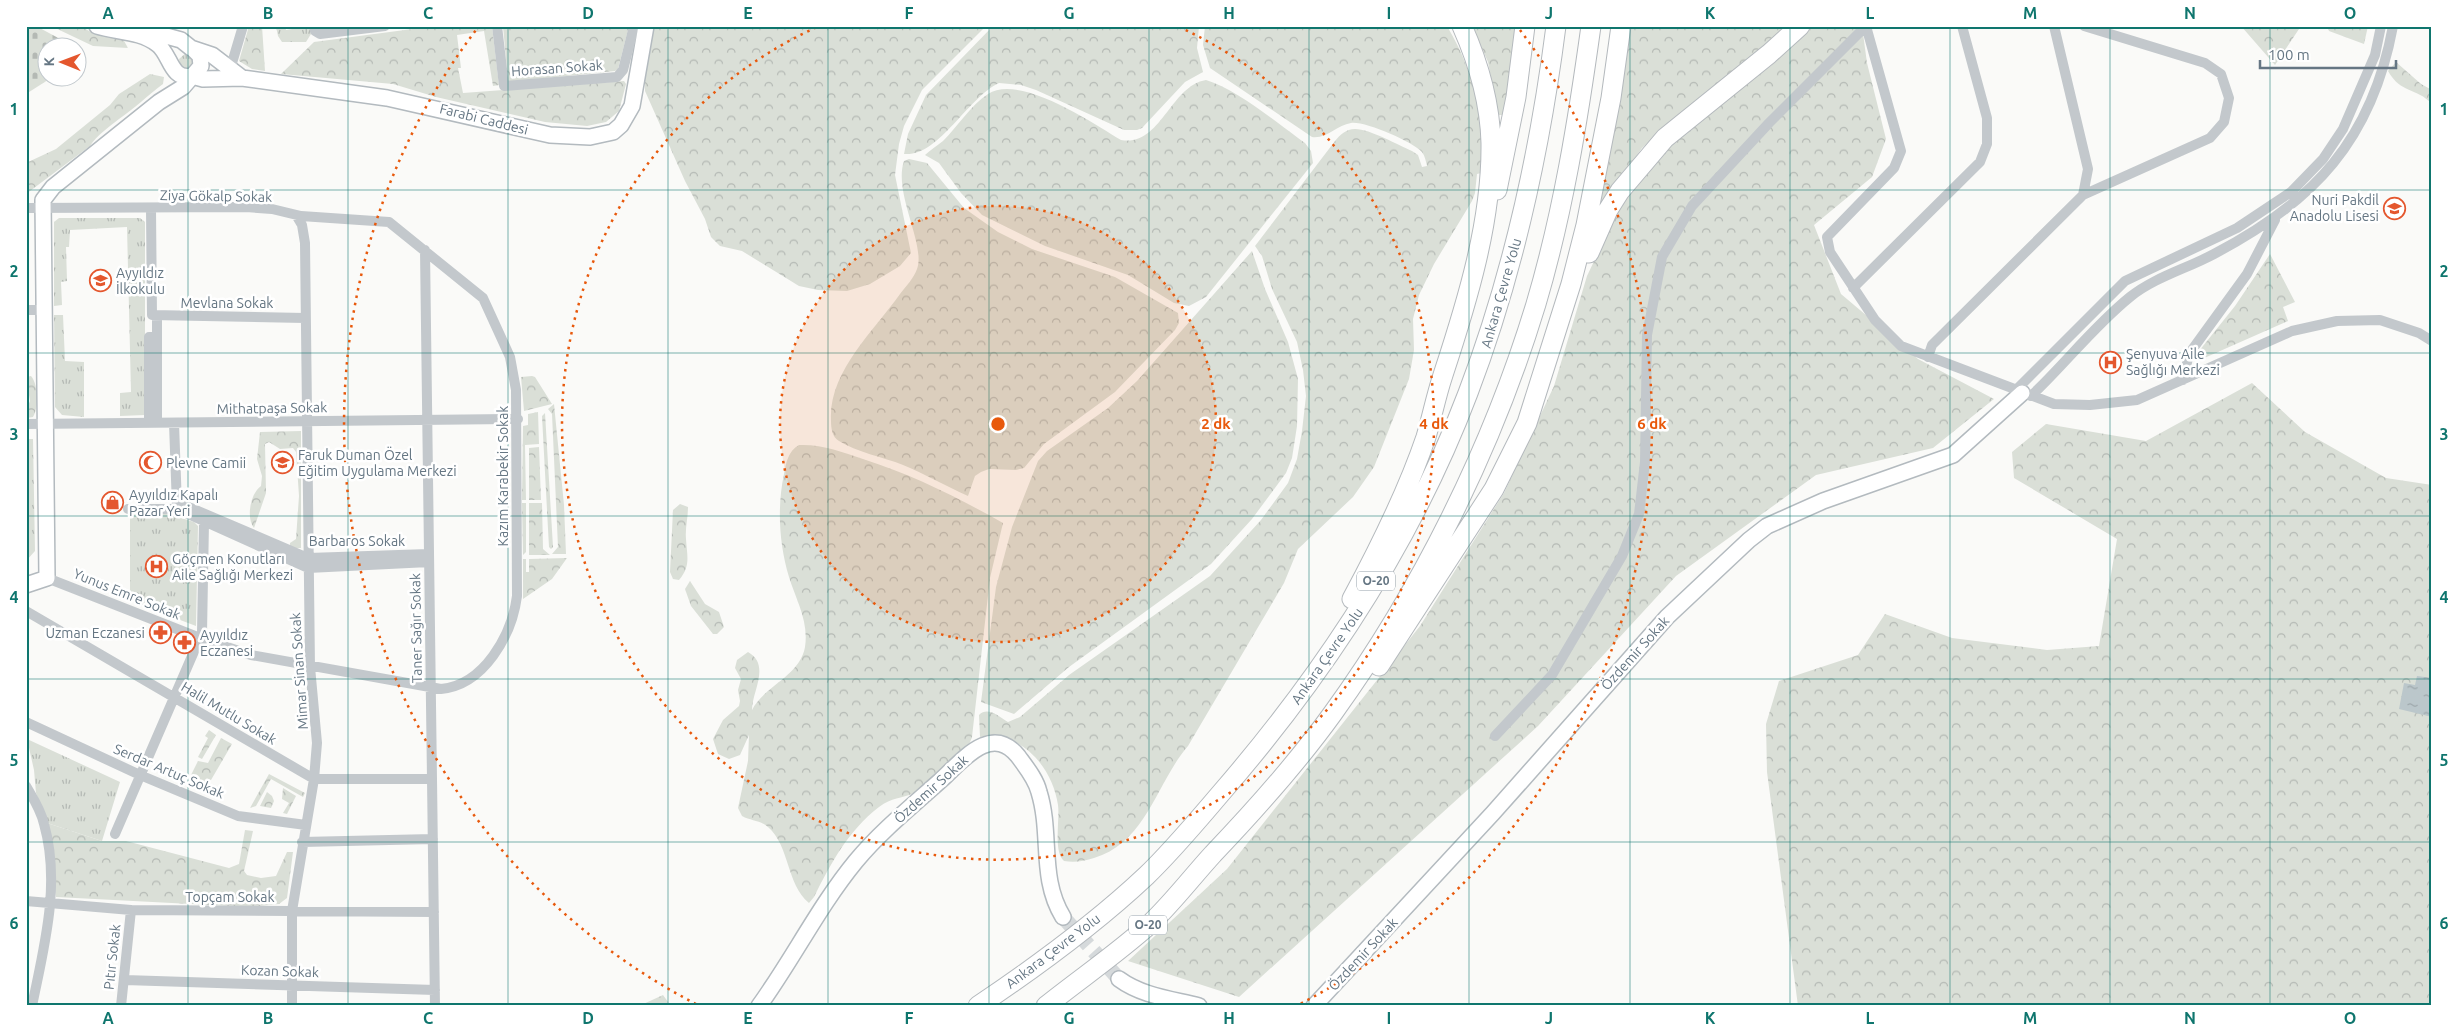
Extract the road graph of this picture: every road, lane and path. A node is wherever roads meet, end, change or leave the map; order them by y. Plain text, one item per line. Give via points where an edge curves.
1 (243, 26) edge
2 (385, 26) edge
3 (497, 26) edge
4 (634, 26) edge
5 (646, 26) edge
6 (1462, 26) edge
7 (1525, 26) edge
8 (1556, 26) edge
9 (1591, 26) edge
10 (1621, 26) edge
11 (1800, 26) edge
12 (1866, 26) edge
13 (1962, 26) edge
14 (2054, 26) edge
15 (2084, 26) edge
16 (2381, 26) edge
17 (2393, 26) edge
18 (107, 28) edge
19 (317, 30) edge
20 (192, 48) junction
21 (173, 67) junction
22 (233, 75) junction
23 (191, 76) junction
24 (159, 102) junction
25 (2082, 195) junction
26 (26, 208) edge
27 (42, 208) junction
28 (152, 209) junction
29 (296, 215) junction
30 (2277, 216) junction
31 (422, 247) junction
32 (1853, 288) junction
33 (1466, 303) junction
34 (26, 310) edge
35 (43, 310) junction
36 (154, 315) junction
37 (306, 318) junction
38 (2432, 341) edge
39 (1928, 357) junction
40 (2183, 380) junction
41 (2023, 393) junction
42 (518, 419) junction
43 (427, 420) junction
44 (307, 421) junction
45 (153, 423) junction
46 (174, 423) junction
47 (1526, 423) junction
48 (26, 424) edge
49 (45, 424) junction
50 (177, 505) junction
51 (128, 509) dead end
52 (204, 522) junction
53 (429, 558) junction
54 (308, 563) junction
55 (47, 578) junction
56 (26, 585) edge
57 (26, 611) edge
58 (200, 638) junction
59 (500, 646) junction
60 (312, 670) junction
61 (430, 687) junction
62 (175, 697) junction
63 (26, 722) edge
64 (1494, 736) dead end
65 (140, 775) junction
66 (432, 779) junction
67 (314, 780) junction
68 (26, 786) edge
69 (306, 825) junction
70 (115, 834) dead end
71 (1184, 835) junction
72 (433, 838) junction
73 (302, 842) junction
74 (26, 902) edge
75 (51, 903) junction
76 (131, 910) junction
77 (292, 911) junction
78 (434, 912) junction
79 (1063, 917) tunnel mouth
80 (1151, 922) junction
81 (1119, 978) tunnel mouth
82 (125, 980) junction
83 (292, 985) junction
84 (435, 990) junction
85 (32, 1006) edge
86 (121, 1006) edge
87 (292, 1006) edge
88 (435, 1006) edge
89 (759, 1006) edge
90 (978, 1006) edge
91 (1046, 1006) edge
92 (1199, 1006) edge
93 (1314, 1006) edge

1 - 22 street
2 - 19 street
3 - 4 street, Horasan Sokak via 504,86 617,77 623,70
5 - 22 street, Farabi Caddesi via 632,106 613,132 590,137 550,135 387,98
6 - 33 highway via 1481,72 1490,143 1485,216
7 - 33 highway via 1502,170
8 - 71 highway, Ankara Çevre Yolu / O-20 via 1540,132 1513,255 1477,369 1442,456 1377,580 1323,663 1251,759
9 - 80 highway, O-20 via 1569,170 1535,306 1487,437 1448,523 1397,614 1332,715 1268,795
10 - 47 highway via 1605,134 1582,243
11 - 47 highway via 1665,138 1620,191 1591,246
12 - 32 street via 1901,151 1894,168 1827,237 1830,252
12 - 64 street via 1769,122 1692,206 1662,257 1647,336 1645,462 1639,514 1622,556 1552,675
13 - 32 street via 1987,118 1986,144 1980,162
14 - 25 street via 2088,169
15 - 25 street via 2205,63 2221,74 2229,98 2224,122 2210,138
16 - 41 street via 2375,55 2343,129 2323,159 2291,192 2236,228 2125,280
17 - 30 street via 2386,62 2359,128 2332,165 2301,198
18 - 20 street via 172,37
18 - 21 street via 154,42 163,49
20 - 21 street via 177,50
20 - 22 street via 212,55
20 - 23 street via 198,52 201,61
21 - 23 street via 182,76
21 - 24 street via 170,87
22 - 23 street, Farabi Caddesi via 203,79
23 - 24 street via 183,87
24 - 27 street via 53,187 43,200
25 - 39 street via 1932,345
26 - 27 street, Ziya Gökalp Sokak
27 - 28 street, Ziya Gökalp Sokak
27 - 35 street
28 - 29 street, Ziya Gökalp Sokak via 246,207
28 - 36 street
29 - 31 street, Ziya Gökalp Sokak via 386,221
29 - 37 street, Mimar Sinan Sokak via 302,225 305,243
30 - 40 street via 2247,274 2189,354
30 - 41 street via 2212,255 2159,278 2130,296
31 - 42 street, Kazım Karabekir Sokak via 479,293 491,313 510,357
31 - 43 street, Taner Sağır Sokak
31 - 59 street via 424,243 435,250 486,294 505,333 519,377 522,409 522,600 513,634 505,648
32 - 39 street via 1875,320 1900,346
33 - 71 highway via 1426,437 1375,555 1330,635
34 - 35 street
35 - 49 street
36 - 37 street, Mevlana Sokak
36 - 45 street via 157,337
37 - 44 street, Mimar Sinan Sokak
38 - 40 street via 2420,333 2380,320 2337,321 2292,331
39 - 41 street
40 - 41 street via 2137,400 2090,405 2054,404
41 - 93 street, Özdemir Sokak via 1953,456 1823,501 1773,523 1749,540 1667,616 1493,813
42 - 43 street, Mithatpaşa Sokak
42 - 59 street, Kazım Karabekir Sokak via 517,596 512,622
43 - 44 street, Mithatpaşa Sokak
43 - 53 street, Taner Sağır Sokak
44 - 46 street, Mithatpaşa Sokak
44 - 54 street, Mimar Sinan Sokak
45 - 46 street, Mithatpaşa Sokak
45 - 49 street, Mithatpaşa Sokak
46 - 50 street
47 - 80 highway via 1494,488 1431,590 1324,743 1216,864
48 - 49 street, Mithatpaşa Sokak
49 - 55 street
50 - 51 street
50 - 52 street
50 - 54 street, Barbaros Sokak
52 - 54 street
52 - 58 street
53 - 54 street, Barbaros Sokak
53 - 61 street, Taner Sağır Sokak
54 - 60 street, Mimar Sinan Sokak
55 - 56 street
55 - 58 street, Yunus Emre Sokak
57 - 62 street, Halil Mutlu Sokak
58 - 60 street, Yunus Emre Sokak via 251,656
58 - 62 street
59 - 61 street, Kazım Karabekir Sokak via 464,682 449,688
60 - 60 street via 322,726 322,774 427,774 427,691
60 - 61 street, Yunus Emre Sokak
60 - 67 street, Mimar Sinan Sokak via 317,735
61 - 66 street, Taner Sağır Sokak
62 - 65 street
62 - 67 street, Halil Mutlu Sokak
63 - 65 street, Serdar Artuç Sokak
65 - 69 street, Serdar Artuç Sokak via 238,816
65 - 70 street
66 - 67 street
66 - 72 street, Taner Sağır Sokak
67 - 69 street, Mimar Sinan Sokak
68 - 75 street via 40,810 47,836
69 - 73 street, Mimar Sinan Sokak
71 - 90 highway, Ankara Çevre Yolu / O-20 via 1145,877 1099,917
72 - 73 street
72 - 78 street, Taner Sağır Sokak
73 - 77 street, Mimar Sinan Sokak
74 - 75 street, Topçam Sokak
75 - 76 street, Topçam Sokak
75 - 85 street
76 - 77 street, Topçam Sokak
76 - 82 street, Pıtır Sokak
77 - 78 street, Topçam Sokak
77 - 83 street, Mimar Sinan Sokak
78 - 84 street, Taner Sağır Sokak
79 - 89 street, Özdemir Sokak via 1055,904 1048,880 1037,785 1010,749 996,743 981,745 861,856 824,905
80 - 91 highway, O-20
81 - 92 street via 1128,986 1146,993
82 - 83 street, Kozan Sokak
82 - 86 street, Pıtır Sokak
83 - 84 street, Kozan Sokak
83 - 87 street, Mimar Sinan Sokak
84 - 88 street, Taner Sağır Sokak

